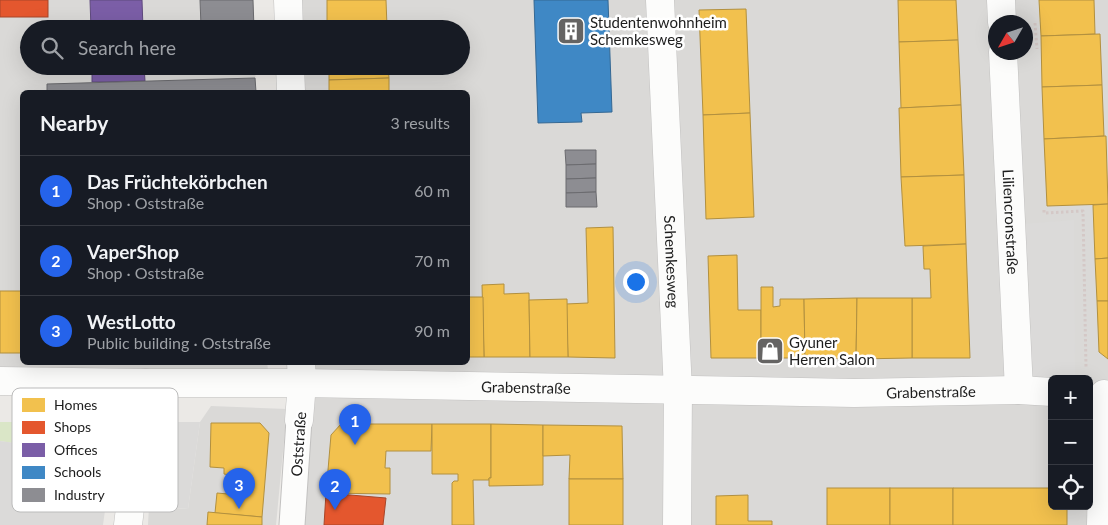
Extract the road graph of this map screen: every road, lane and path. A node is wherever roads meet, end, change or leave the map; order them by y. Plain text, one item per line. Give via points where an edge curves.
1 (288, 0) edge
2 (660, 0) edge
3 (1001, 0) edge
4 (1002, 15) edge
5 (1035, 19) dead end
6 (289, 20) edge
7 (1037, 58) dead end
8 (1003, 60) edge
9 (290, 75) edge
10 (291, 90) edge
11 (1043, 203) dead end
12 (302, 373) edge
13 (0, 381) edge
14 (145, 384) junction
15 (145, 388) edge
16 (1097, 388) edge
17 (1019, 390) junction
18 (678, 391) junction
19 (1048, 392) edge
20 (299, 420) joint
21 (130, 512) edge
22 (128, 525) edge
23 (292, 525) edge
24 (677, 525) edge
25 (1101, 525) edge

1 - 6 street
2 - 18 street, Schemkesweg
3 - 4 street
5 - 7 path
8 - 17 street, Liliencronstraße
9 - 10 street
11 - 16 path via 1044,213 1083,211
12 - 14 street, Grabenstraße
12 - 18 street, Grabenstraße
12 - 20 street, Oststraße
13 - 14 street, Grabenstraße
14 - 15 street
16 - 25 street
17 - 18 street, Grabenstraße via 854,393
17 - 19 street, Grabenstraße
18 - 24 street, Schemkesweg
20 - 23 street, Oststraße
21 - 22 street

